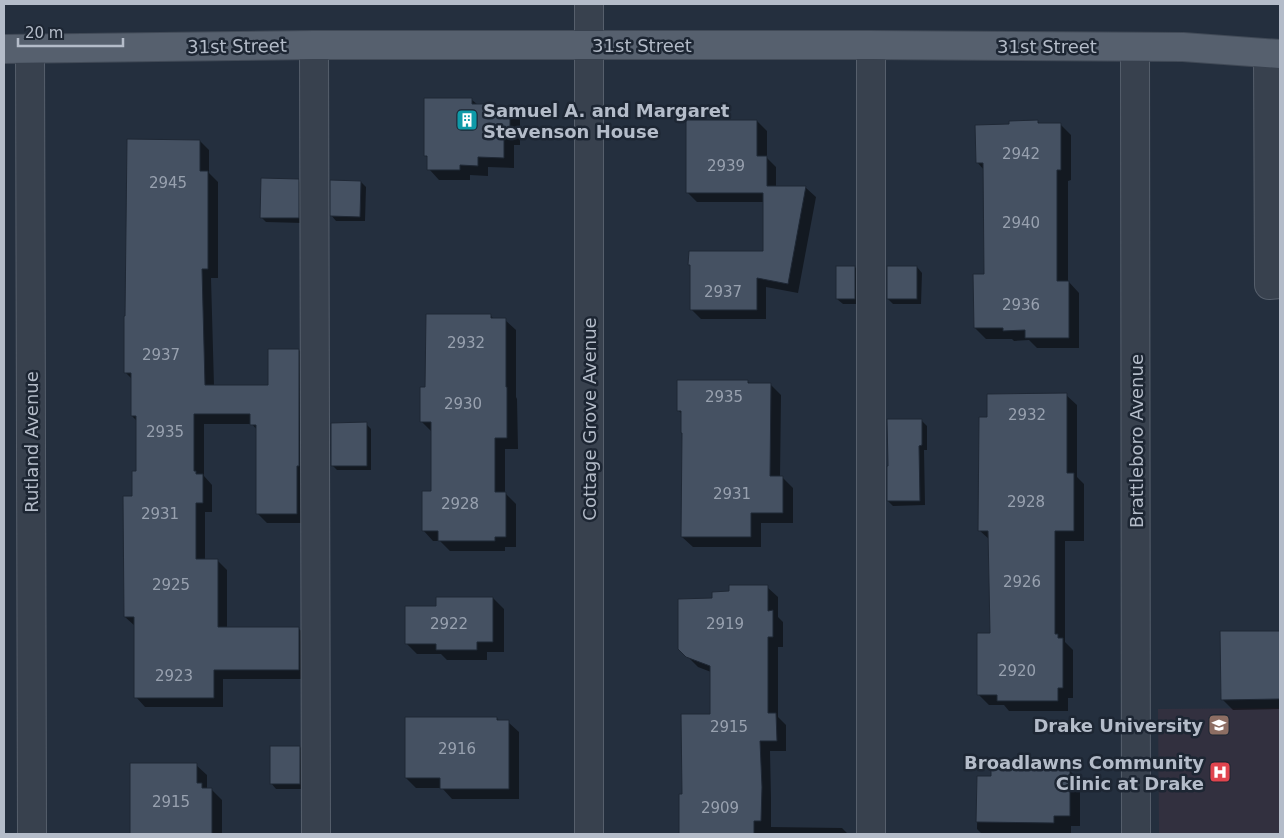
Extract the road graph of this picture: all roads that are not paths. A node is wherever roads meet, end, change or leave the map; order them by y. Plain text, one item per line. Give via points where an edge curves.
1 (588, 4) edge
2 (314, 45) junction
3 (588, 45) junction
4 (871, 45) junction
5 (1135, 47) junction
6 (17, 49) edge
7 (1274, 54) edge
8 (1280, 284) edge
9 (32, 834) edge
10 (316, 834) edge
11 (589, 834) edge
12 (871, 834) edge
13 (1136, 834) edge

1 - 3 street, Cottage Grove Avenue
2 - 3 main road, 31st Street
2 - 6 main road, 31st Street
2 - 10 street
3 - 4 main road, 31st Street
3 - 11 street, Cottage Grove Avenue
4 - 5 main road, 31st Street
4 - 12 street
5 - 7 main road, 31st Street
5 - 13 street, Brattleboro Avenue
6 - 9 street, Rutland Avenue
7 - 8 street via 1269,285

